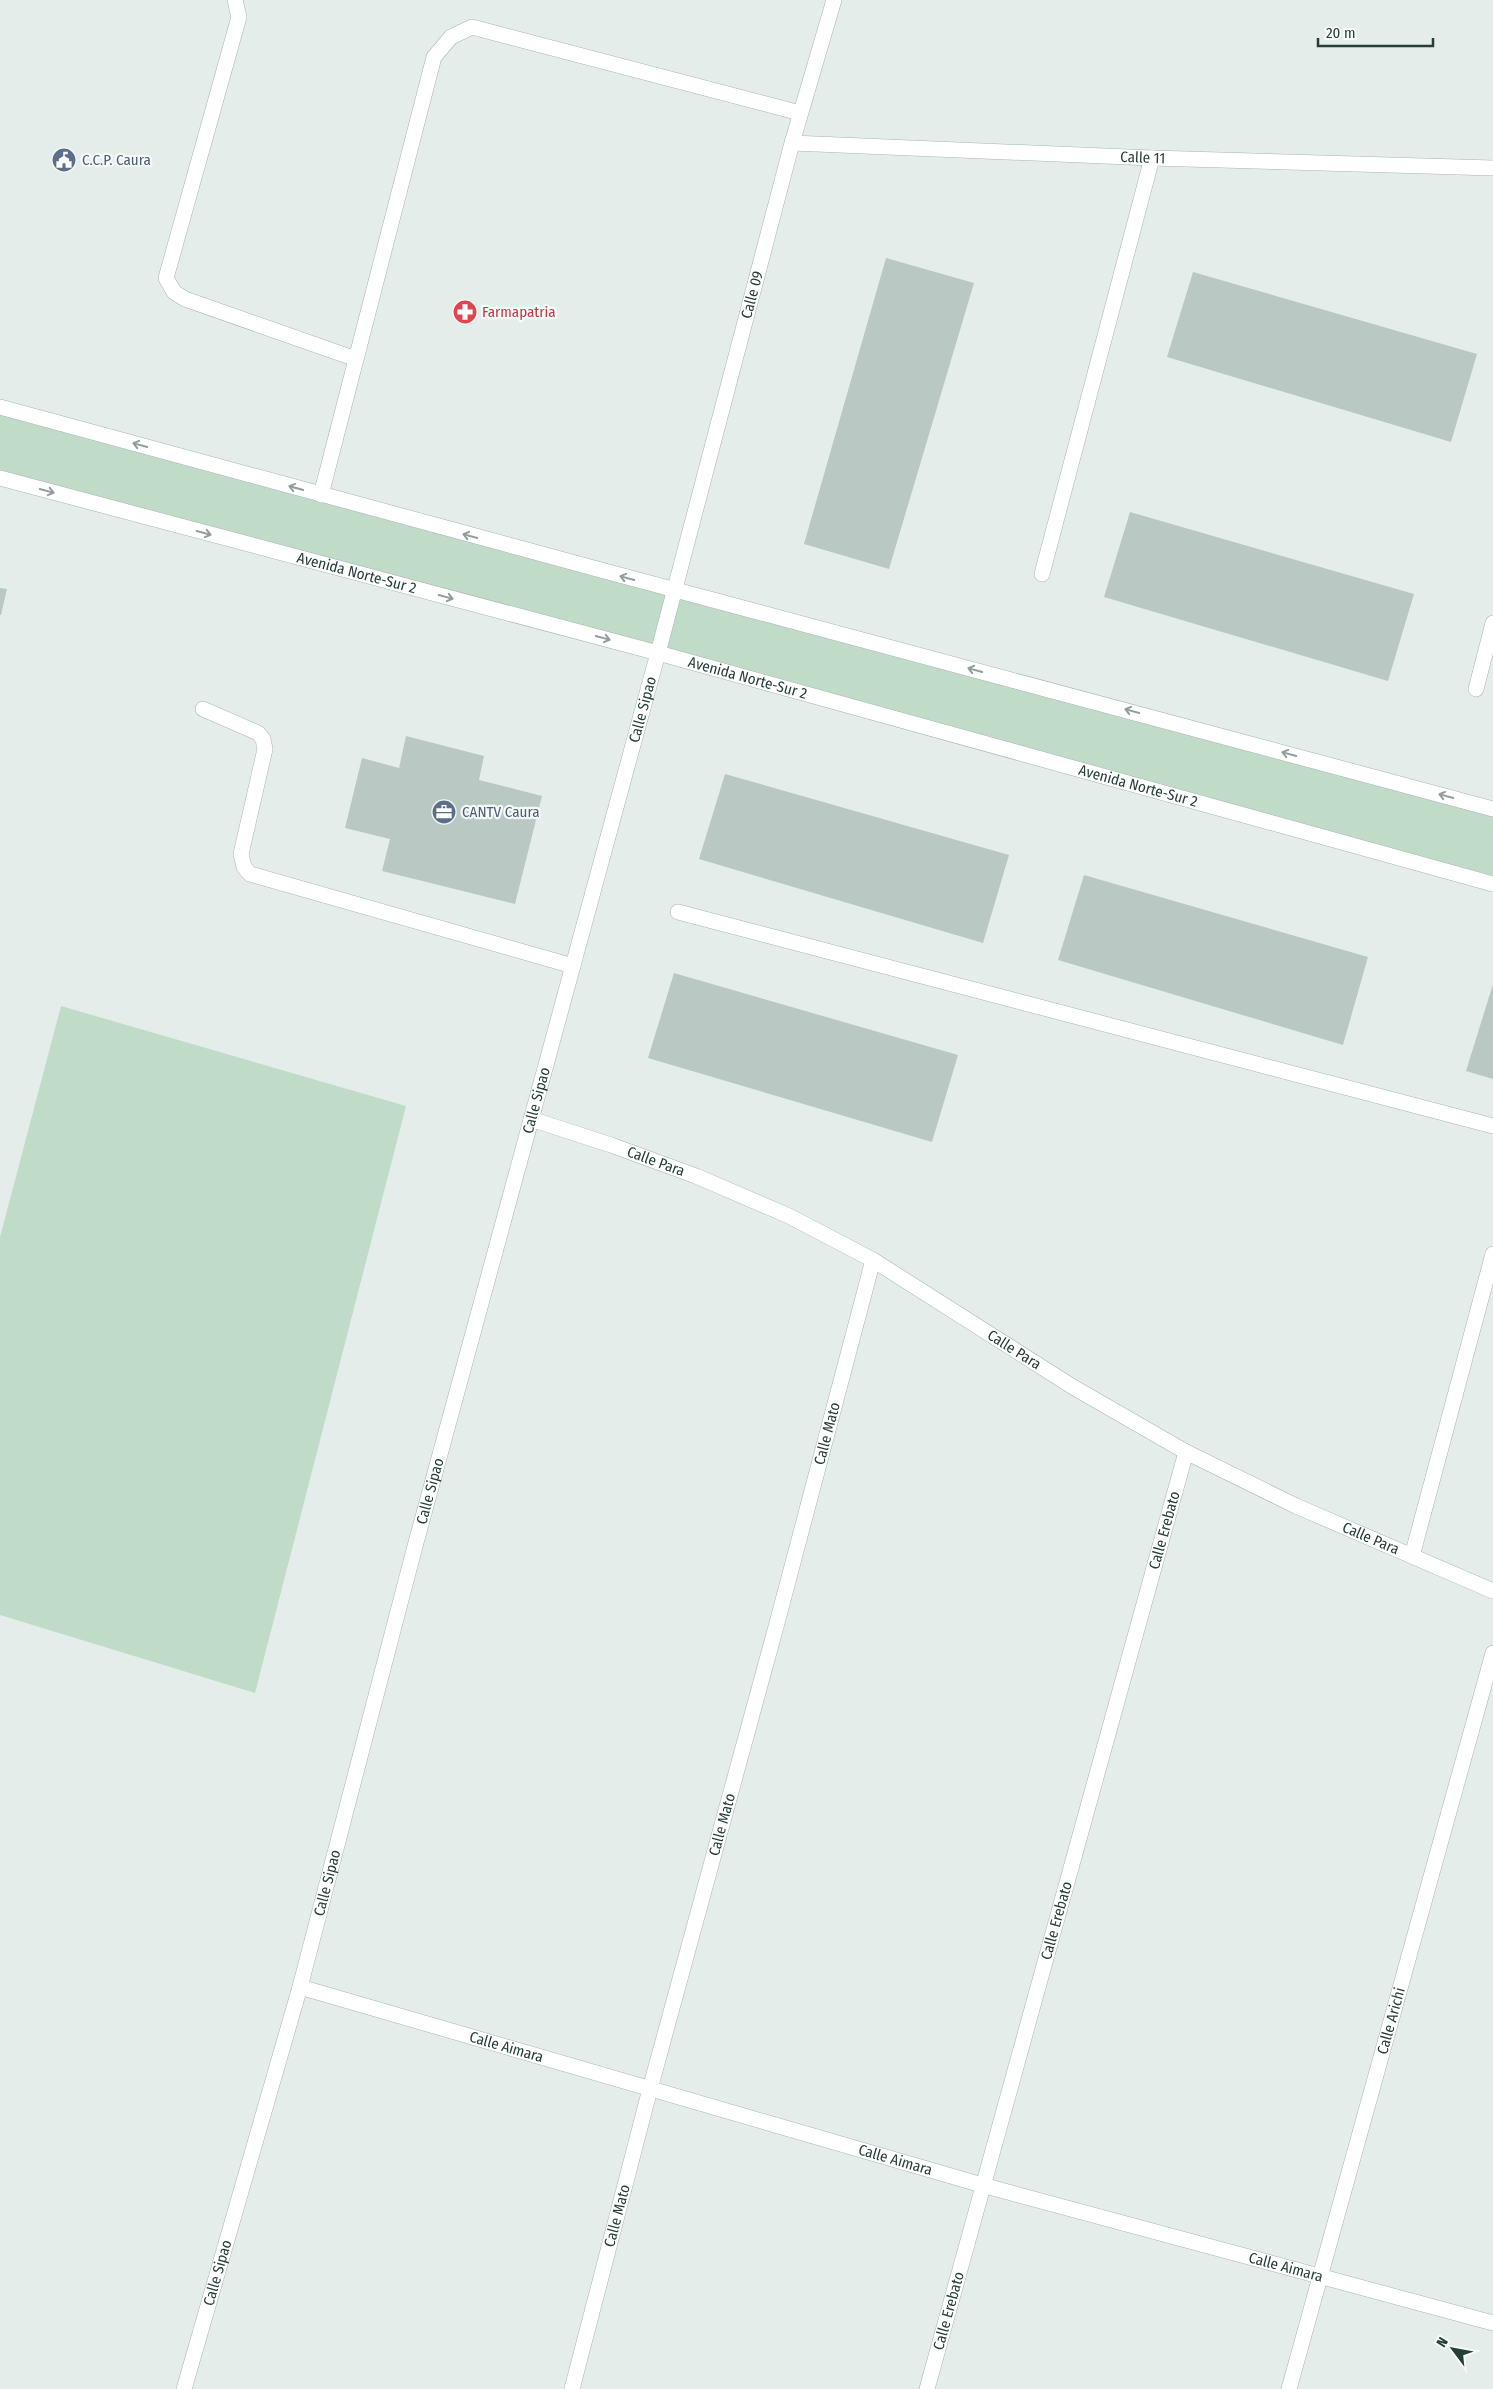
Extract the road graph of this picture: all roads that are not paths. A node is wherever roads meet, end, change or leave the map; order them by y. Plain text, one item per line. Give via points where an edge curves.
1 (235, 0) edge
2 (834, 0) edge
3 (800, 113) junction
4 (792, 143) junction
5 (1152, 158) junction
6 (1493, 168) edge
7 (356, 358) junction
8 (0, 407) edge
9 (0, 478) edge
10 (321, 495) junction
11 (1042, 574) dead end
12 (674, 591) junction
13 (1493, 623) edge
14 (658, 653) junction
15 (1476, 689) dead end
16 (203, 709) dead end
17 (1493, 809) edge
18 (1493, 884) edge
19 (678, 912) dead end
20 (573, 966) junction
21 (531, 1119) junction
22 (1493, 1126) edge
23 (1493, 1254) edge
24 (873, 1260) junction
25 (1186, 1452) junction
26 (1412, 1556) junction
27 (1493, 1591) edge
28 (1493, 1653) edge
29 (300, 1987) junction
30 (650, 2089) junction
31 (982, 2186) junction
32 (1319, 2277) junction
33 (1493, 2323) edge
34 (184, 2389) edge
35 (572, 2389) edge
36 (927, 2389) edge
37 (1289, 2389) edge

1 - 7 street via 239,17 166,278 174,292 185,299
2 - 3 street, Calle 09
3 - 4 street, Calle 09
3 - 7 street via 472,27 462,31 442,46 434,57
4 - 5 street, Calle 11
4 - 12 street, Calle 09
5 - 6 street, Calle 11
5 - 11 street
7 - 10 street
10 -> 8 street
9 -> 14 street, Avenida Norte-Sur 2
12 -> 10 street
12 - 14 street, Calle Sipao
17 -> 12 street
13 - 15 street
14 - 18 street, Avenida Norte-Sur 2
14 - 20 street, Calle Sipao
16 - 20 street via 258,733 263,739 265,749 241,854 244,867 250,874
19 - 22 street
20 - 21 street, Calle Sipao
21 - 24 street, Calle Para via 696,1176 789,1216
21 - 29 street, Calle Sipao
23 - 26 street
24 - 25 street, Calle Para via 1073,1387
24 - 30 street, Calle Mato
25 - 26 street, Calle Para via 1296,1506
25 - 31 street, Calle Erebato
26 - 27 street, Calle Para
28 - 32 street, Calle Arichi
29 - 30 street, Calle Aimara
29 - 34 street, Calle Sipao
30 - 31 street, Calle Aimara
30 - 35 street, Calle Mato
31 - 32 street, Calle Aimara
31 - 36 street, Calle Erebato
32 - 33 street, Calle Aimara
32 - 37 street, Calle Arichi

